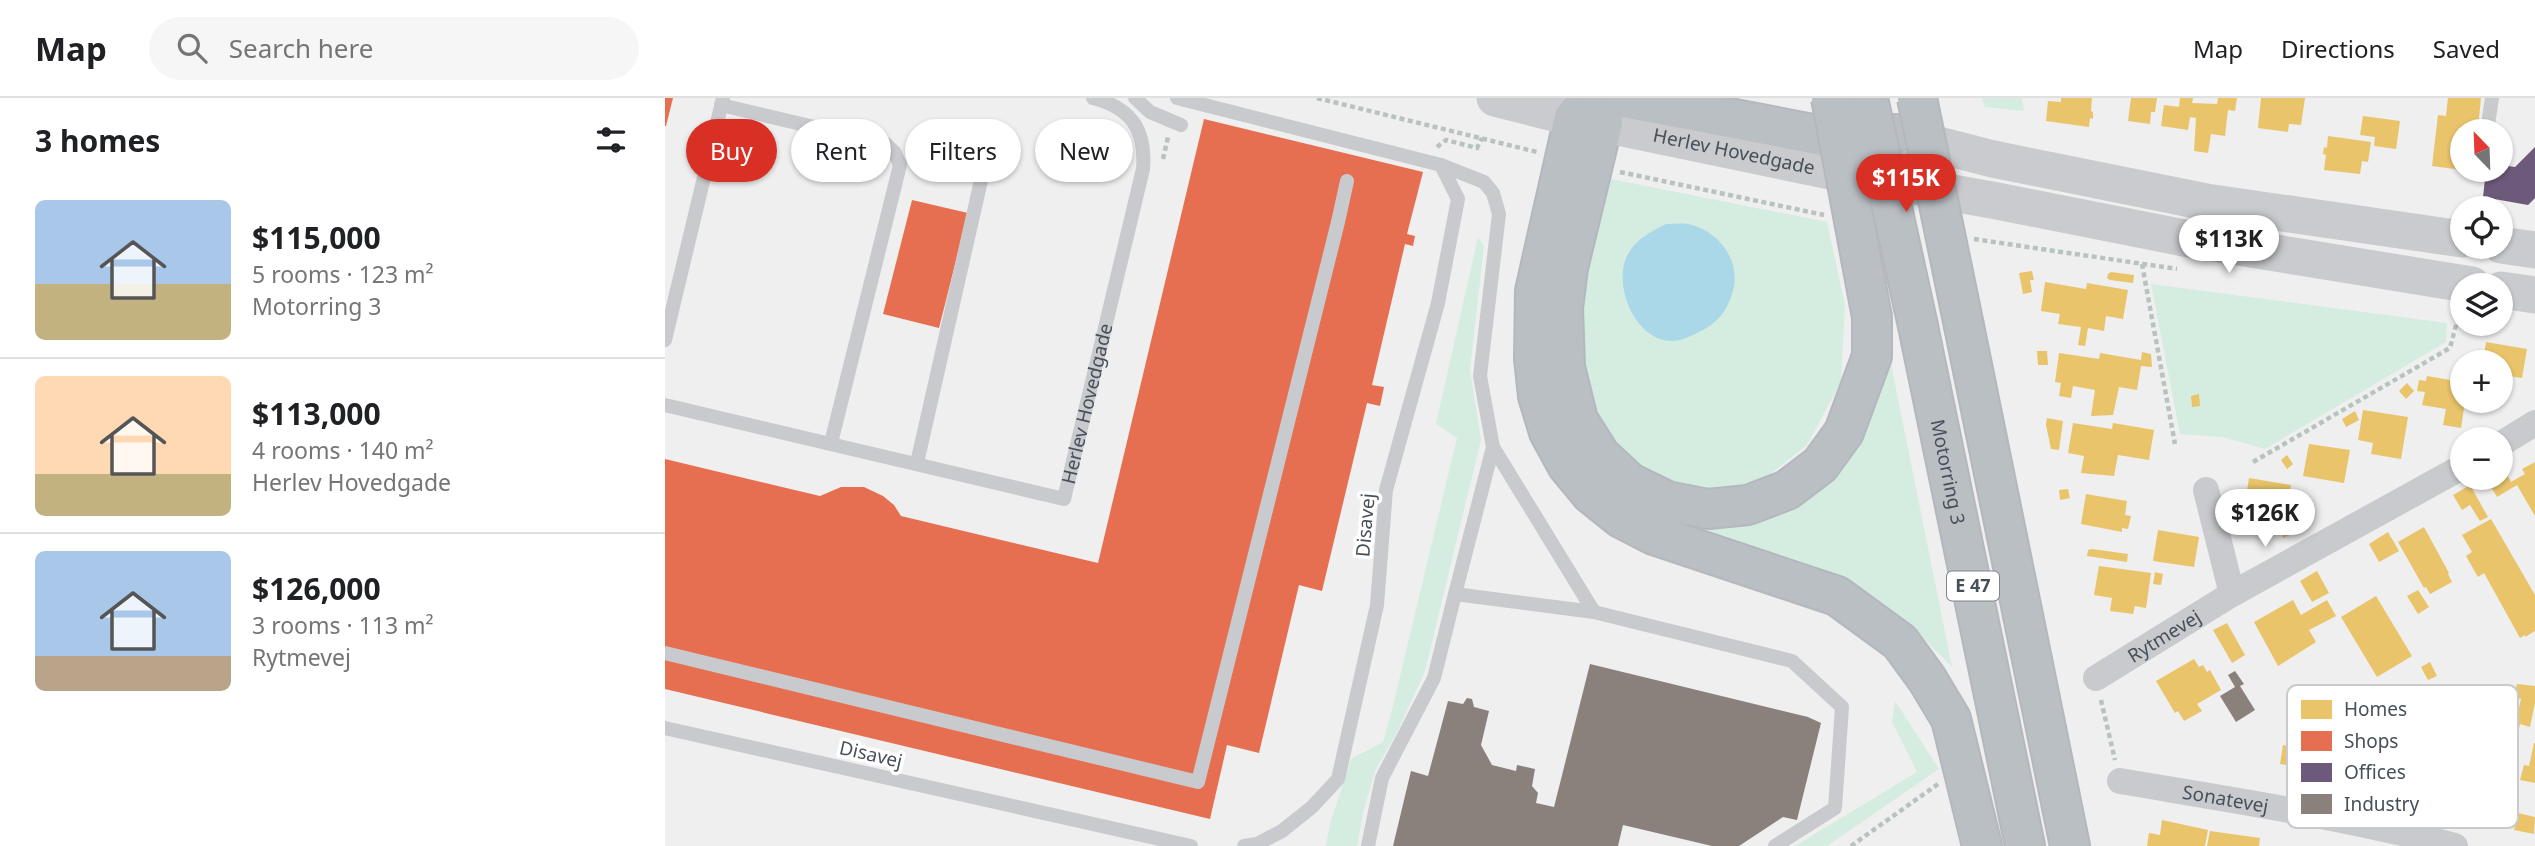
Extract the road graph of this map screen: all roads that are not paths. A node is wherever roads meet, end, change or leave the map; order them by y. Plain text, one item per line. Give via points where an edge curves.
1 (1093, 98) edge
2 (1135, 98) edge
3 (1177, 98) edge
4 (1495, 98) edge
5 (1726, 98) edge
6 (1831, 98) edge
7 (1868, 98) edge
8 (1917, 98) edge
9 (2492, 98) edge
10 (722, 102) edge
11 (1600, 107) edge
12 (2489, 119) edge
13 (1181, 125) dead end
14 (1896, 134) junction
15 (1441, 165) junction
16 (1347, 181) dead end
17 (981, 182) edge
18 (2450, 237) edge
19 (2513, 247) edge
20 (2535, 250) edge
21 (2513, 292) edge
22 (2450, 296) edge
23 (2535, 296) edge
24 (665, 340) edge
25 (665, 405) edge
26 (2535, 423) edge
27 (2513, 437) edge
28 (831, 443) junction
29 (1493, 447) junction
30 (917, 463) junction
31 (2450, 474) edge
32 (2206, 490) dead end
33 (1455, 594) junction
34 (2232, 594) junction
35 (1594, 612) junction
36 (665, 653) edge
37 (2096, 678) road end
38 (665, 728) edge
39 (2120, 781) road end
40 (2287, 809) edge
41 (2380, 828) edge
42 (1191, 846) edge
43 (1244, 846) edge
44 (1368, 846) edge
45 (1775, 846) edge
46 (1982, 846) edge
47 (2025, 846) edge
48 (2070, 846) edge
49 (2455, 846) edge

1 - 30 lane, Herlev Hovedgade via 1115,105 1130,117 1140,132 1143,169 1064,499
2 - 13 lane via 1150,112
3 - 15 lane
4 - 11 main road, Herlev Hovedgade
5 - 14 main road
6 - 11 highway, bridge via 1872,317 1872,356 1845,432 1820,465 1787,490 1748,505 1707,509 1667,501 1630,483 1599,455 1578,420 1565,367 1563,308
7 - 47 highway, Motorring 3 / E 47, bridge
8 - 48 highway, E 47, bridge
9 - 12 lane
10 - 24 lane
10 - 28 lane via 886,144 900,164
11 - 14 highway via 1865,144
11 - 22 main road, Herlev Hovedgade via 1825,170 2189,239
11 - 46 highway via 1535,291 1538,396 1549,432 1567,465 1591,494 1621,518 1654,536 1837,596 1900,642 1951,719
14 - 18 main road via 1993,159 2206,202
15 - 29 lane via 1484,182 1499,214 1479,376
15 - 43 lane, Disavej via 1458,198 1438,303 1386,490 1377,605 1338,779 1282,831
16 - 36 lane via 1198,782
17 - 30 lane
19 - 20 main road
21 - 23 main road
25 - 28 lane, Herlev Hovedgade
26 - 27 street
28 - 30 lane, Herlev Hovedgade
29 - 33 lane
29 - 35 lane
31 - 34 street, Rytmevej
32 - 34 street
33 - 35 lane
33 - 44 lane via 1434,678 1382,778
34 - 37 street, Rytmevej
35 - 45 lane via 1792,661 1842,707 1835,808
38 - 42 lane, Disavej
39 - 40 street, Sonatevej
41 - 49 street, Sonatevej

